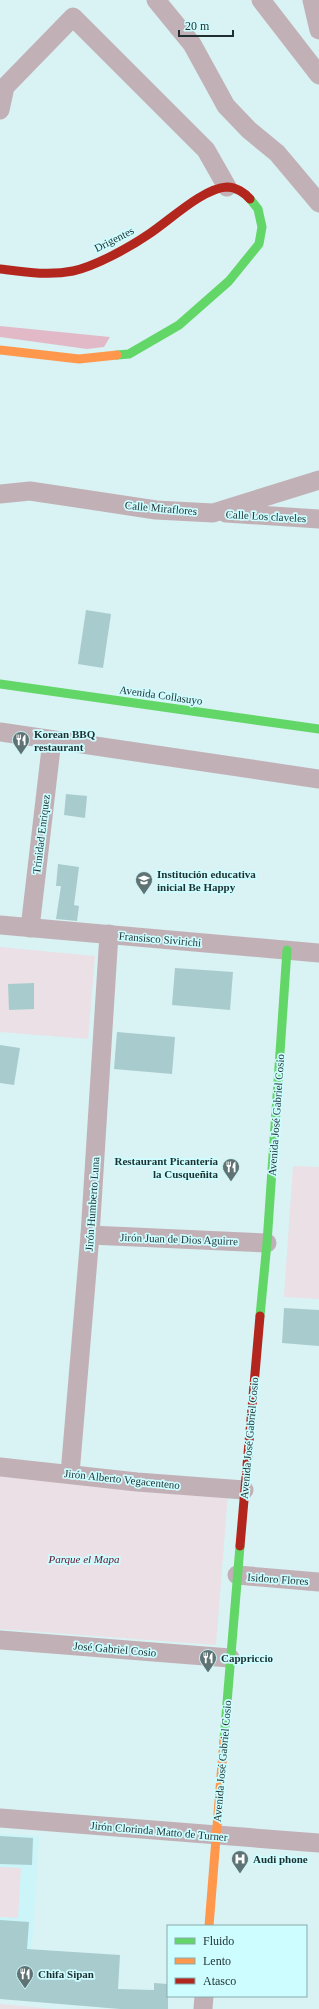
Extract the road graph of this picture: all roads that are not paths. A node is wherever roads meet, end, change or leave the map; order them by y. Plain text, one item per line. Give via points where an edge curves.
1 (156, 0) edge
2 (261, 0) edge
3 (312, 0) edge
4 (319, 30) edge
5 (319, 75) edge
6 (2, 86) edge
7 (0, 110) edge
8 (227, 187) junction
9 (319, 203) edge
10 (0, 269) edge
11 (0, 350) edge
12 (319, 480) edge
13 (0, 488) edge
14 (30, 491) junction
15 (0, 494) edge
16 (213, 513) junction
17 (319, 519) edge
18 (0, 684) edge
19 (319, 729) edge
20 (0, 732) edge
21 (52, 740) junction
22 (319, 779) edge
23 (0, 925) edge
24 (30, 928) junction
25 (109, 934) junction
26 (287, 950) junction
27 (319, 953) edge
28 (90, 1235) junction
29 (267, 1242) junction
30 (0, 1467) edge
31 (70, 1474) junction
32 (244, 1490) junction
33 (237, 1575) junction
34 (319, 1582) edge
35 (0, 1640) edge
36 (230, 1658) junction
37 (0, 1818) edge
38 (216, 1836) junction
39 (319, 1843) edge
40 (209, 1925) edge
41 (204, 1997) edge
42 (202, 2009) edge

1 - 9 street via 192,44 226,106 249,130 277,153
2 - 5 street
3 - 4 street
6 - 7 street
6 - 8 street via 73,17 206,150
8 - 10 street, Drigentes via 202,195 149,234 108,257 73,271 40,274
8 - 11 street via 244,192 258,209 262,226 259,244 229,281 179,325 129,354 79,359
12 - 16 street, Calle Miraflores
13 - 14 street
14 - 15 street, Calle Miraflores
14 - 16 street, Calle Miraflores via 156,510
16 - 17 street, Calle Los claveles
18 - 19 street, Avenida Collasuyo
20 - 21 street
21 - 22 street
21 - 24 street, Trinidad Enriquez
23 - 24 street, Fransisco Sivirichi
24 - 25 street, Fransisco Sivirichi
25 - 26 street, Fransisco Sivirichi
25 - 28 street, Jirón Humberto Luna
26 - 27 street, Fransisco Sivirichi
26 - 29 street, Avenida José Gabriel Cosio
28 - 29 street, Jirón Juan de Dios Aguirre
28 - 31 street, Jirón Humberto Luna
29 - 32 street, Avenida José Gabriel Cosio
30 - 31 street, Jirón Alberto Vegacenteno
31 - 32 street, Jirón Alberto Vegacenteno
32 - 33 street, Avenida José Gabriel Cosio
33 - 34 street, Isidoro Flores
33 - 36 street, Avenida José Gabriel Cosio
35 - 36 street, José Gabriel Cosio
36 - 38 street, Avenida José Gabriel Cosio
37 - 38 street, Jirón Clorinda Matto de Turner
38 - 39 street, Jirón Clorinda Matto de Turner
38 - 40 street, Avenida José Gabriel Cosio
41 - 42 street

